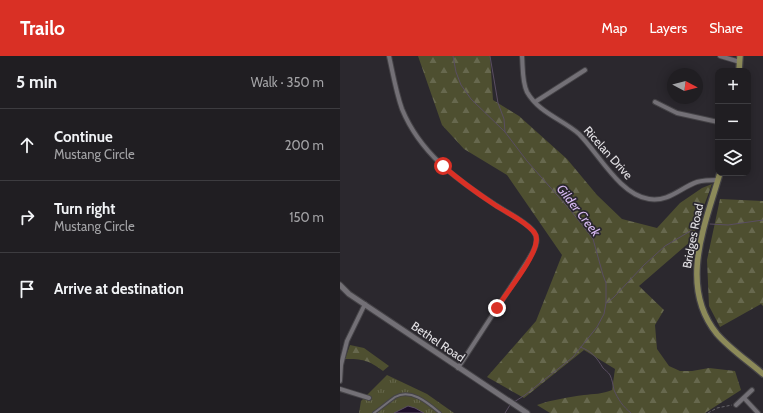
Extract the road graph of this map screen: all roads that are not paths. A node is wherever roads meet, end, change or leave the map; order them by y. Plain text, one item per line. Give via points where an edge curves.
1 (389, 56) edge
2 (522, 56) edge
3 (720, 56) edge
4 (740, 59) edge
5 (585, 70) dead end
6 (535, 102) junction
7 (655, 102) dead end
8 (715, 121) edge
9 (719, 176) edge
10 (718, 180) junction
11 (340, 285) edge
12 (365, 304) junction
13 (340, 365) edge
14 (458, 368) junction
15 (763, 374) edge
16 (340, 381) edge
17 (340, 388) edge
18 (752, 390) dead end
19 (369, 398) dead end
20 (744, 398) junction
21 (737, 404) road end
22 (374, 413) edge
23 (440, 413) edge
24 (527, 413) edge
25 (758, 413) edge

1 - 14 street via 402,109 422,145 455,177 528,226 536,236 536,245 527,262
2 - 6 street, Ricelan Drive via 525,87
3 - 4 street
5 - 6 street
6 - 10 street, Ricelan Drive via 543,111 578,134 624,186 638,196 663,199 698,182
7 - 8 street via 677,113
9 - 10 main road, Bridges Road
10 - 15 main road, Bridges Road via 698,254 696,276 700,301 705,316 718,335
11 - 12 street, Bethel Road
12 - 13 street via 347,341
12 - 14 street, Bethel Road
13 - 16 street
14 - 24 street, Bethel Road
17 - 19 street
18 - 20 street
20 - 21 street
20 - 25 street
22 - 23 lane via 404,394 418,396

